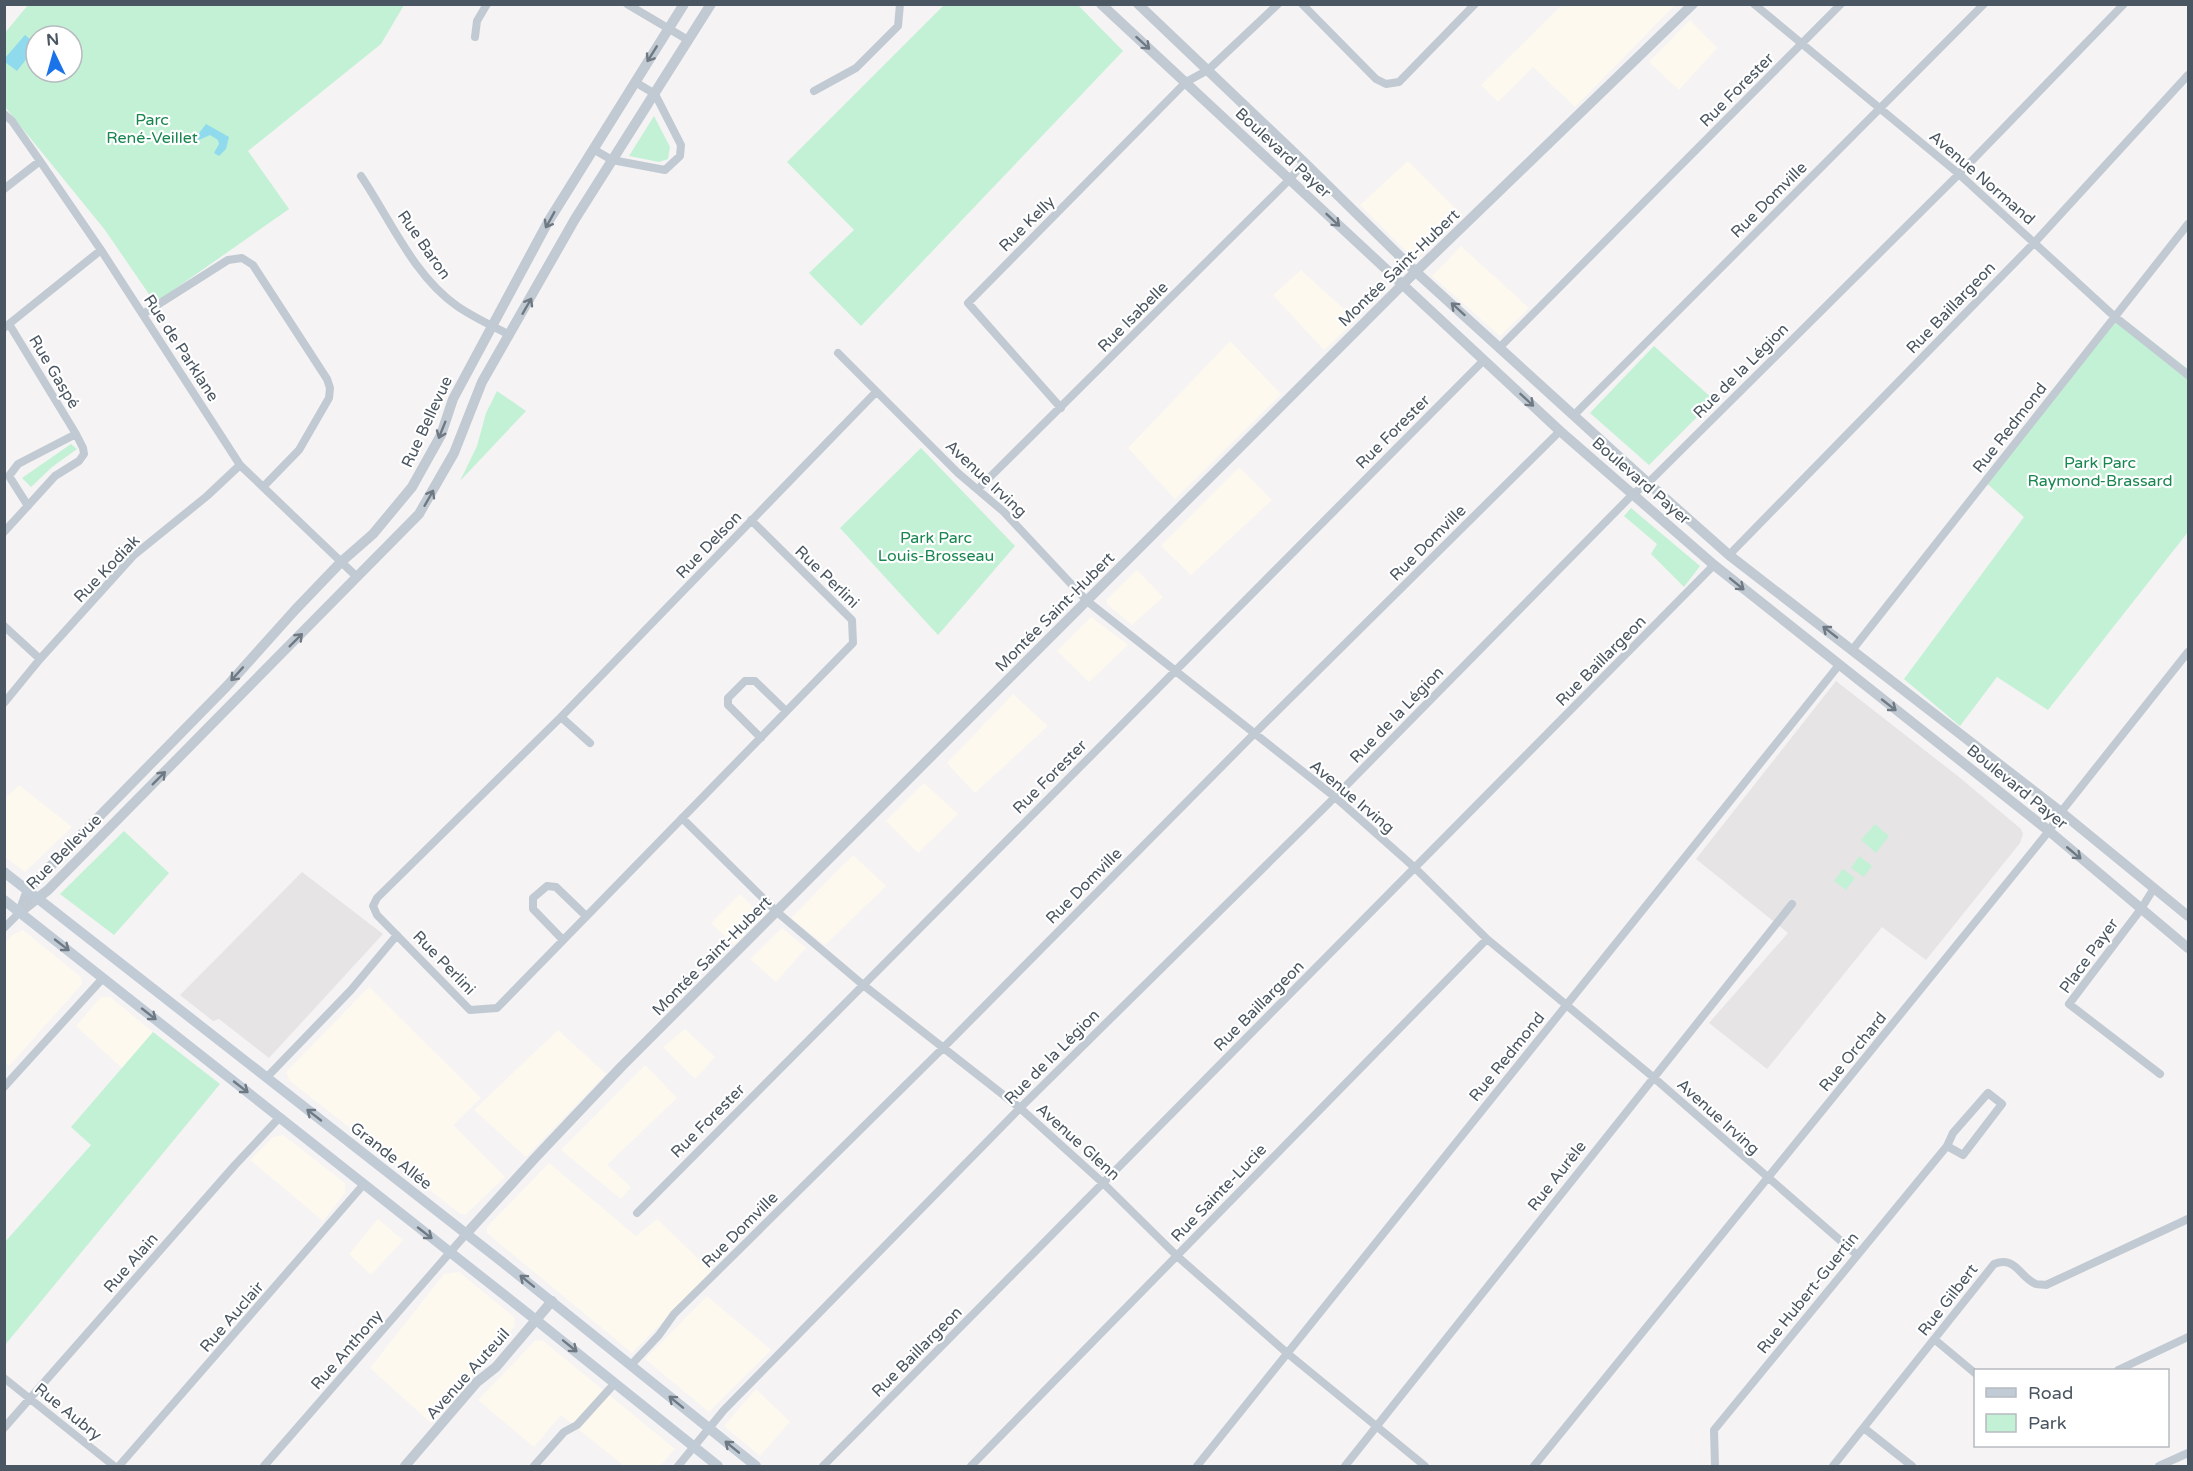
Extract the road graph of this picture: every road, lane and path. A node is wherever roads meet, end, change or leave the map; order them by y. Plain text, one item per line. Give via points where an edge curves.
1 (487, 4) edge
2 (627, 4) edge
3 (684, 4) edge
4 (711, 4) edge
5 (900, 4) edge
6 (1101, 4) edge
7 (1138, 4) edge
8 (1278, 4) edge
9 (1302, 4) edge
10 (1475, 4) edge
11 (1693, 4) edge
12 (1754, 4) edge
13 (1841, 4) edge
14 (1984, 4) edge
15 (2124, 4) edge
16 (668, 28) junction
17 (476, 36) dead end
18 (688, 40) junction
19 (1802, 44) junction
20 (1208, 70) junction
21 (2188, 75) edge
22 (635, 82) junction
23 (1186, 82) junction
24 (814, 91) dead end
25 (655, 94) junction
26 (1881, 107) junction
27 (4, 114) edge
28 (593, 149) junction
29 (612, 160) junction
30 (40, 161) junction
31 (1304, 162) junction
32 (1959, 174) junction
33 (361, 176) dead end
34 (1290, 179) junction
35 (4, 189) edge
36 (2188, 224) edge
37 (2035, 242) junction
38 (101, 250) junction
39 (1416, 272) junction
40 (1402, 285) junction
41 (143, 314) junction
42 (2115, 317) junction
43 (491, 325) junction
44 (7, 326) edge
45 (510, 335) junction
46 (1500, 347) junction
47 (838, 353) dead end
48 (1484, 360) junction
49 (2188, 375) edge
50 (876, 392) junction
51 (1061, 408) junction
52 (1574, 415) junction
53 (1560, 430) junction
54 (76, 434) junction
55 (240, 465) junction
56 (1648, 483) junction
57 (262, 487) junction
58 (978, 489) junction
59 (1634, 494) junction
60 (28, 506) junction
61 (752, 520) junction
62 (4, 532) edge
63 (1729, 555) junction
64 (341, 562) junction
65 (1714, 565) junction
66 (357, 578) junction
67 (1087, 601) junction
68 (4, 626) edge
69 (1852, 650) junction
70 (2188, 652) edge
71 (40, 659) junction
72 (1839, 665) junction
73 (1175, 671) junction
74 (4, 703) edge
75 (786, 711) junction
76 (561, 717) junction
77 (1253, 734) junction
78 (760, 738) junction
79 (590, 743) dead end
80 (1335, 797) junction
81 (2061, 812) junction
82 (682, 818) junction
83 (2049, 831) junction
84 (1414, 867) junction
85 (4, 872) edge
86 (2154, 888) junction
87 (28, 890) junction
88 (39, 898) junction
89 (4, 900) edge
90 (1792, 904) dead end
91 (2141, 909) junction
92 (20, 912) junction
93 (777, 912) junction
94 (586, 916) junction
95 (2188, 916) edge
96 (4, 928) edge
97 (398, 935) junction
98 (1487, 939) junction
99 (563, 940) junction
100 (2188, 948) edge
101 (103, 978) junction
102 (862, 984) junction
103 (1566, 1004) junction
104 (944, 1047) junction
105 (2160, 1074) dead end
106 (267, 1077) junction
107 (1653, 1077) junction
108 (6, 1083) edge
109 (1020, 1108) junction
110 (279, 1118) junction
111 (1947, 1146) junction
112 (1768, 1179) junction
113 (1103, 1183) junction
114 (364, 1184) junction
115 (637, 1213) dead end
116 (2188, 1219) edge
117 (466, 1234) junction
118 (450, 1252) junction
119 (1857, 1255) junction
120 (1177, 1256) junction
121 (552, 1301) junction
122 (536, 1320) junction
123 (2188, 1337) edge
124 (1934, 1339) junction
125 (1287, 1353) junction
126 (631, 1365) junction
127 (2122, 1369) edge
128 (1974, 1372) edge
129 (4, 1378) edge
130 (615, 1383) junction
131 (29, 1399) junction
132 (1376, 1427) junction
133 (4, 1428) edge
134 (709, 1428) junction
135 (1864, 1428) junction
136 (694, 1447) junction
137 (2188, 1453) edge
138 (114, 1467) edge
139 (119, 1467) edge
140 (264, 1467) edge
141 (405, 1467) edge
142 (534, 1467) edge
143 (678, 1467) edge
144 (718, 1467) edge
145 (756, 1467) edge
146 (823, 1467) edge
147 (971, 1467) edge
148 (1197, 1467) edge
149 (1345, 1467) edge
150 (1425, 1467) edge
151 (1534, 1467) edge
152 (1715, 1467) edge
153 (1833, 1467) edge
154 (1912, 1467) edge
155 (2159, 1467) edge

1 - 17 street via 477,21
2 - 16 street
3 - 16 street, Rue Bellevue
4 - 18 street, Rue Bellevue
5 - 24 street via 898,26 856,68
6 -> 23 street, Boulevard Payer
7 - 20 street, Boulevard Payer
8 - 20 street, Rue Kelly
9 - 10 street via 1376,80 1386,84 1399,82
11 - 39 street, Montée Saint-Hubert
12 - 19 street, Avenue Normand
13 - 19 street, Rue Forester
14 - 26 street, Rue Domville
15 - 32 street, Rue de la Légion
16 - 18 street
16 -> 22 street, Rue Bellevue
18 - 25 street, Rue Bellevue
19 - 26 street, Avenue Normand
19 - 46 street, Rue Forester
20 - 23 street, Rue Kelly
20 - 31 street, Boulevard Payer
21 - 37 street, Rue Baillargeon
22 - 25 street
22 - 28 street, Rue Bellevue
23 - 34 street, Boulevard Payer
23 - 51 street, Rue Kelly via 968,303
25 - 29 street, Rue Bellevue
25 - 29 street via 681,145 680,156 665,170
26 - 32 street, Avenue Normand
26 - 52 street, Rue Domville
27 - 30 street, Rue de Parklane
28 - 29 street
28 -> 43 street, Rue Bellevue
45 -> 29 street, Rue Bellevue
30 - 35 street
30 - 38 street, Rue de Parklane
31 - 34 street, Rue Isabelle
31 - 39 street, Boulevard Payer
32 - 37 street, Avenue Normand
32 - 56 street, Rue de la Légion
33 - 43 street, Rue Baron via 434,286 458,307
34 -> 40 street, Boulevard Payer
34 - 51 street, Rue Isabelle
36 - 42 street, Rue Redmond
37 - 42 street, Avenue Normand
37 - 63 street, Rue Baillargeon
38 - 41 street, Rue de Parklane
38 - 44 street
39 - 40 street, Montée Saint-Hubert
46 -> 39 street, Boulevard Payer
40 - 48 street, Boulevard Payer
40 - 67 street, Montée Saint-Hubert
41 - 55 street, Rue de Parklane
41 - 57 street via 228,260 241,258 253,265 327,379 330,390 302,445
42 - 49 street, Avenue Normand
42 - 69 street, Rue Redmond
43 - 45 street, Rue Baron
43 -> 64 street, Rue Bellevue via 453,399 441,435 412,487 373,534
44 - 54 street, Rue Gaspé
66 -> 45 street, Rue Bellevue via 419,514 454,453 482,382
46 - 52 street, Boulevard Payer
47 - 50 street, Avenue Irving
48 -> 53 street, Boulevard Payer
48 - 73 street, Rue Forester
50 - 58 street, Avenue Irving
50 - 61 street, Rue Delson
51 - 58 street, Rue Isabelle
52 - 56 street, Boulevard Payer
53 - 59 street, Boulevard Payer
53 - 77 street, Rue Domville
54 - 60 street, Rue Gaspé via 84,454 55,476
54 - 60 street, Rue Gaspé via 18,464 9,476
55 - 57 street, Rue de Parklane
55 - 71 street, Rue Kodiak via 133,556
56 - 59 street, Rue de la Légion
56 - 63 street, Boulevard Payer
57 - 64 street, Rue de Parklane
58 - 67 street, Avenue Irving
59 - 65 street, Boulevard Payer
59 - 80 street, Rue de la Légion
60 - 62 street, Rue Gaspé
61 - 75 street, Rue Perlini via 852,620 853,643
61 - 76 street, Rue Delson
69 -> 63 street, Boulevard Payer
64 - 66 street, Rue de Parklane
64 -> 87 street, Rue Bellevue via 227,686
65 -> 72 street, Boulevard Payer
65 - 84 street, Rue Baillargeon
88 -> 66 street, Rue Bellevue
67 - 73 street, Avenue Irving
67 - 93 street, Montée Saint-Hubert
68 - 71 street
69 - 81 street, Boulevard Payer
70 - 81 street, Rue Orchard
71 - 74 street, Rue Kodiak
72 -> 83 street, Boulevard Payer
72 - 103 street, Rue Redmond
73 - 77 street, Avenue Irving
73 - 102 street, Rue Forester
75 - 78 street, Rue Perlini
75 - 78 street via 755,681 745,681 728,698 728,705
76 - 79 street
76 - 97 street, Rue Delson via 377,898 373,906 377,915
77 - 80 street, Avenue Irving
77 - 104 street, Rue Domville
78 - 82 street, Rue Perlini
80 - 84 street, Avenue Irving
80 - 109 street, Rue de la Légion
81 - 83 street, Rue Orchard
81 - 86 street, Boulevard Payer
82 - 93 street, Avenue Glenn
82 - 94 street, Rue Perlini
83 -> 91 street, Boulevard Payer
83 - 112 street, Rue Orchard
84 - 98 street, Avenue Irving
84 - 113 street, Rue Baillargeon
85 - 87 main road, Grande Allée
86 - 91 street, Place Payer
86 - 95 street, Boulevard Payer
87 - 88 main road, Grande Allée
87 - 92 street, Rue Bellevue
88 - 92 street, Rue Bellevue
88 - 106 main road, Grande Allée
89 - 92 main road
90 - 107 street, Rue Aurèle
91 - 100 street, Boulevard Payer
91 - 105 street, Place Payer via 2068,1004
92 - 96 street
92 -> 101 main road
93 - 102 street, Avenue Glenn
93 - 117 street, Montée Saint-Hubert via 622,1066
94 - 99 street, Rue Perlini
94 - 99 street via 556,886 547,886 533,898 533,909
97 - 99 street, Rue Perlini via 470,1010 497,1008
97 - 106 street, Rue Perlini
98 - 103 street, Avenue Irving
98 - 120 street, Rue Sainte-Lucie
101 - 108 street
101 -> 110 main road
102 - 104 street, Avenue Glenn
102 - 115 street, Rue Forester
103 - 107 street, Avenue Irving
103 - 125 street, Rue Redmond
104 - 109 street, Avenue Glenn
104 - 126 street, Rue Domville via 674,1314
117 -> 106 main road, Grande Allée
107 - 112 street, Avenue Irving
107 - 132 street, Rue Aurèle
109 - 113 street, Avenue Glenn
109 - 134 street, Rue de la Légion
110 - 114 main road
110 - 131 street, Rue Alain
111 - 111 street, Rue Hubert-Guertin via 1953,1133 1988,1093 2002,1104 1963,1155
111 - 119 street, Rue Hubert-Guertin
112 - 119 street, Avenue Irving
112 - 151 street, Rue Orchard
113 - 120 street, Avenue Glenn
113 - 146 street, Rue Baillargeon
114 -> 118 main road
114 - 139 street, Rue Auclair
116 - 124 street, Rue Gilbert via 2046,1284 2036,1284 2010,1263 1994,1263
117 - 118 street, Montée Saint-Hubert
121 -> 117 main road, Grande Allée
118 - 122 main road
118 - 140 street, Rue Anthony
119 - 152 street, Rue Hubert-Guertin via 1714,1430
120 - 125 street, Avenue Glenn
120 - 147 street, Rue Sainte-Lucie
121 - 122 street, Avenue Auteuil
121 - 126 main road, Grande Allée
122 -> 130 main road
122 - 141 street, Avenue Auteuil
123 - 127 street
124 - 128 street
124 - 135 street, Rue Gilbert
125 - 132 street, Avenue Glenn
125 - 148 street, Rue Redmond
134 -> 126 main road, Grande Allée
129 - 131 street, Rue Aubry
130 - 136 main road
130 - 142 street
131 - 133 street, Rue Alain
131 - 138 street, Rue Aubry
132 - 149 street, Rue Aurèle
132 - 150 street, Avenue Glenn
134 - 136 street, Rue de la Légion
145 -> 134 main road, Grande Allée
135 - 153 street, Rue Gilbert
135 - 154 street
136 - 143 street, Rue de la Légion
136 - 144 main road
137 - 155 street

